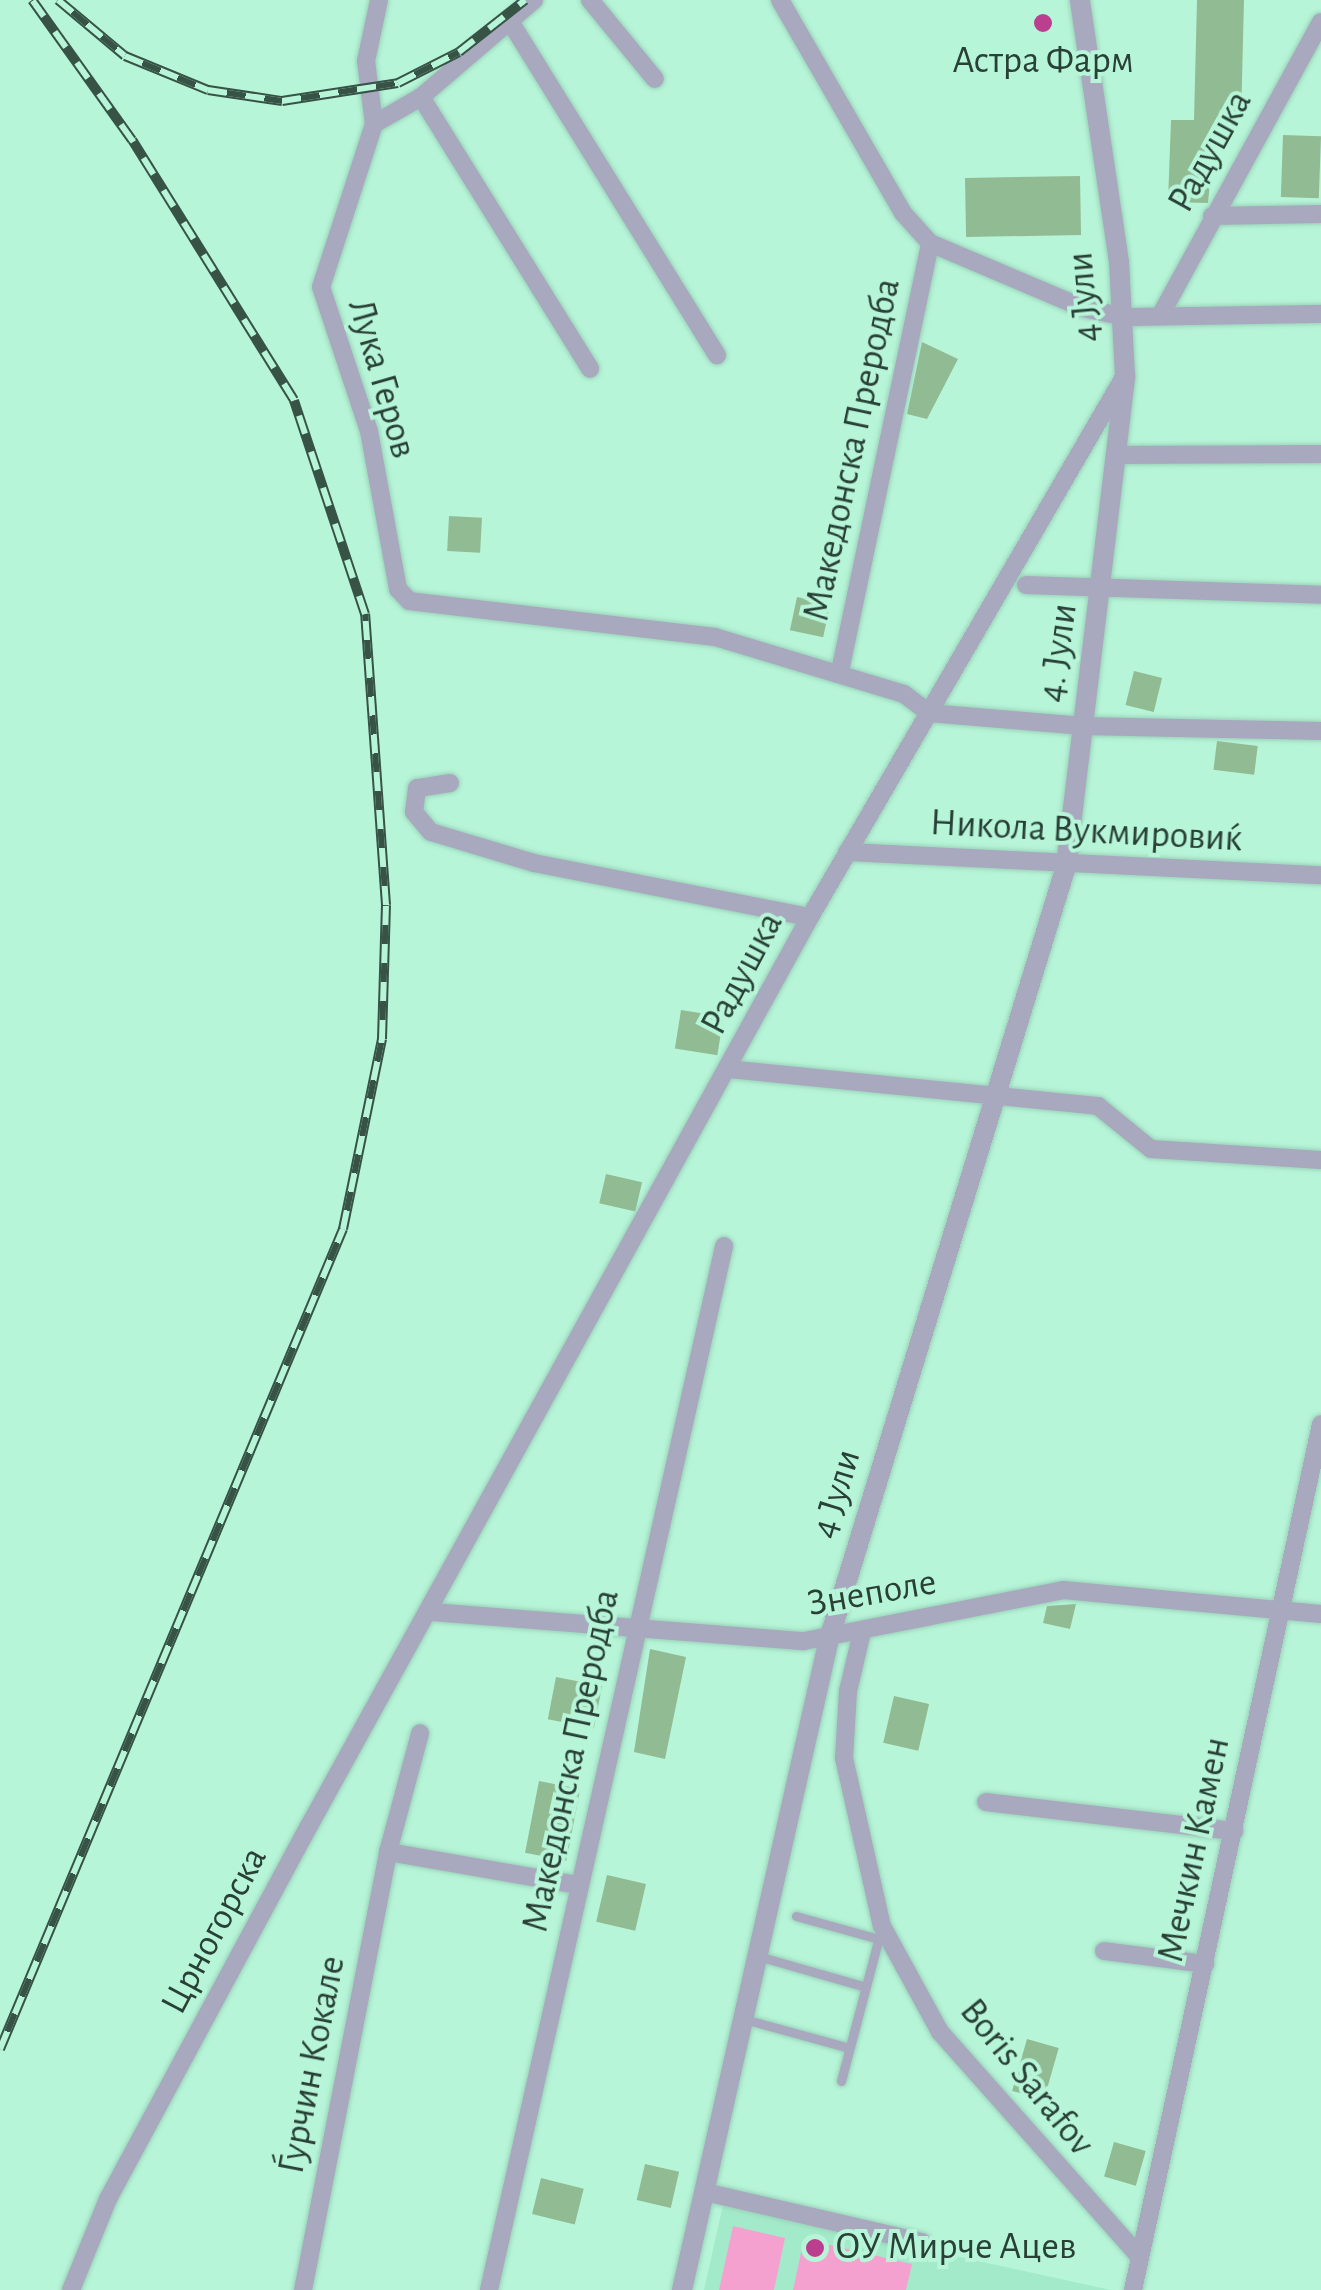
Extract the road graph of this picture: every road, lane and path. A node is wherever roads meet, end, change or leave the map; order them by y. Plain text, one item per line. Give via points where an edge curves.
1 (379, 0) edge
2 (534, 0) edge
3 (590, 0) edge
4 (780, 0) edge
5 (1080, 0) edge
6 (1321, 22) edge
7 (511, 23) junction
8 (655, 79) dead end
9 (421, 97) junction
10 (374, 124) junction
11 (1321, 214) edge
12 (1212, 216) junction
13 (930, 243) junction
14 (1321, 314) edge
15 (1125, 316) junction
16 (1160, 316) junction
17 (718, 355) dead end
18 (590, 368) dead end
19 (1125, 376) junction
20 (1321, 454) edge
21 (1119, 455) junction
22 (1026, 585) dead end
23 (1104, 590) junction
24 (1321, 595) edge
25 (840, 672) junction
26 (930, 713) junction
27 (1083, 726) junction
28 (1321, 731) edge
29 (450, 783) dead end
30 (847, 852) junction
31 (1066, 866) junction
32 (1321, 875) edge
33 (810, 917) junction
34 (728, 1069) junction
35 (994, 1100) junction
36 (1321, 1160) edge
37 (724, 1246) dead end
38 (1321, 1424) edge
39 (1278, 1611) junction
40 (432, 1612) junction
41 (1321, 1614) edge
42 (632, 1631) junction
43 (862, 1632) junction
44 (830, 1639) junction
45 (420, 1733) dead end
46 (986, 1802) dead end
47 (1234, 1830) junction
48 (388, 1852) junction
49 (578, 1886) junction
50 (796, 1916) dead end
51 (880, 1933) junction
52 (1104, 1951) dead end
53 (758, 1956) junction
54 (1204, 1964) junction
55 (866, 1987) junction
56 (744, 2019) junction
57 (850, 2048) junction
58 (840, 2082) dead end
59 (705, 2192) junction
60 (922, 2242) dead end
61 (1140, 2257) junction
62 (71, 2290) edge
63 (303, 2290) edge
64 (489, 2290) edge
65 (682, 2290) edge
66 (1133, 2290) edge

1 - 10 street, Лука Геров via 366,62
2 - 7 street
3 - 8 street
4 - 13 street via 903,213
5 - 15 street, 4 Јули
6 - 12 street, Радушка
7 - 9 street
7 - 17 street
9 - 10 street
9 - 18 street
10 - 25 street, Лука Геров via 321,288 369,430 398,589 408,601 696,634
11 - 12 street
12 - 16 street, Радушка
13 - 15 street via 1008,280
13 - 25 street, Македонска Преродба
14 - 16 street
15 - 16 street
15 - 19 street, 4 Јули
19 - 21 street, 4 Јули
19 - 26 street, Радушка
20 - 21 street
21 - 23 street, 4 Јули
22 - 23 street
23 - 24 street
23 - 27 street, 4. Јули
25 - 26 street via 904,694
26 - 27 street
26 - 30 street, Радушка
27 - 28 street
27 - 31 street, 4 Јули
29 - 33 street via 417,788 414,812 432,832 534,862
30 - 31 street, Никола Вукмировиќ
30 - 33 street, Радушка
31 - 32 street, Никола Вукмировиќ
31 - 35 street, 4 Јули
33 - 34 street, Радушка
34 - 35 street
34 - 40 street, Радушка
35 - 36 street via 1098,1106 1116,1116 1128,1138 1186,1157
35 - 44 street, 4 Јули
37 - 42 street, Македонска Преродба
38 - 39 street, Мечкин Камен
39 - 41 street, Знеполе
39 - 43 street, Знеполе via 1062,1590
39 - 47 street, Мечкин Камен
40 - 42 street, Знеполе
40 - 62 street, Црногорска via 127,2164
42 - 44 street, Знеполе
42 - 49 street, Македонска Преродба
43 - 44 street, Знеполе
43 - 51 street, Boris Sarafov via 848,1691 844,1758
44 - 53 street, 4 Јули
45 - 48 street, Ѓурчин Кокале
46 - 47 street
47 - 54 street, Мечкин Камен
48 - 49 street
48 - 63 street, Ѓурчин Кокале
49 - 64 street, Македонска Преродба
50 - 51 lane
51 - 55 lane
51 - 61 street, Boris Sarafov via 940,2032
52 - 54 street
53 - 55 lane
53 - 56 street, 4 Јули
54 - 61 street, Мечкин Камен
55 - 57 lane
56 - 57 lane
56 - 59 street, 4 Јули
57 - 58 lane
59 - 60 street
59 - 65 street, 4 Јули
61 - 66 street, Мечкин Камен

